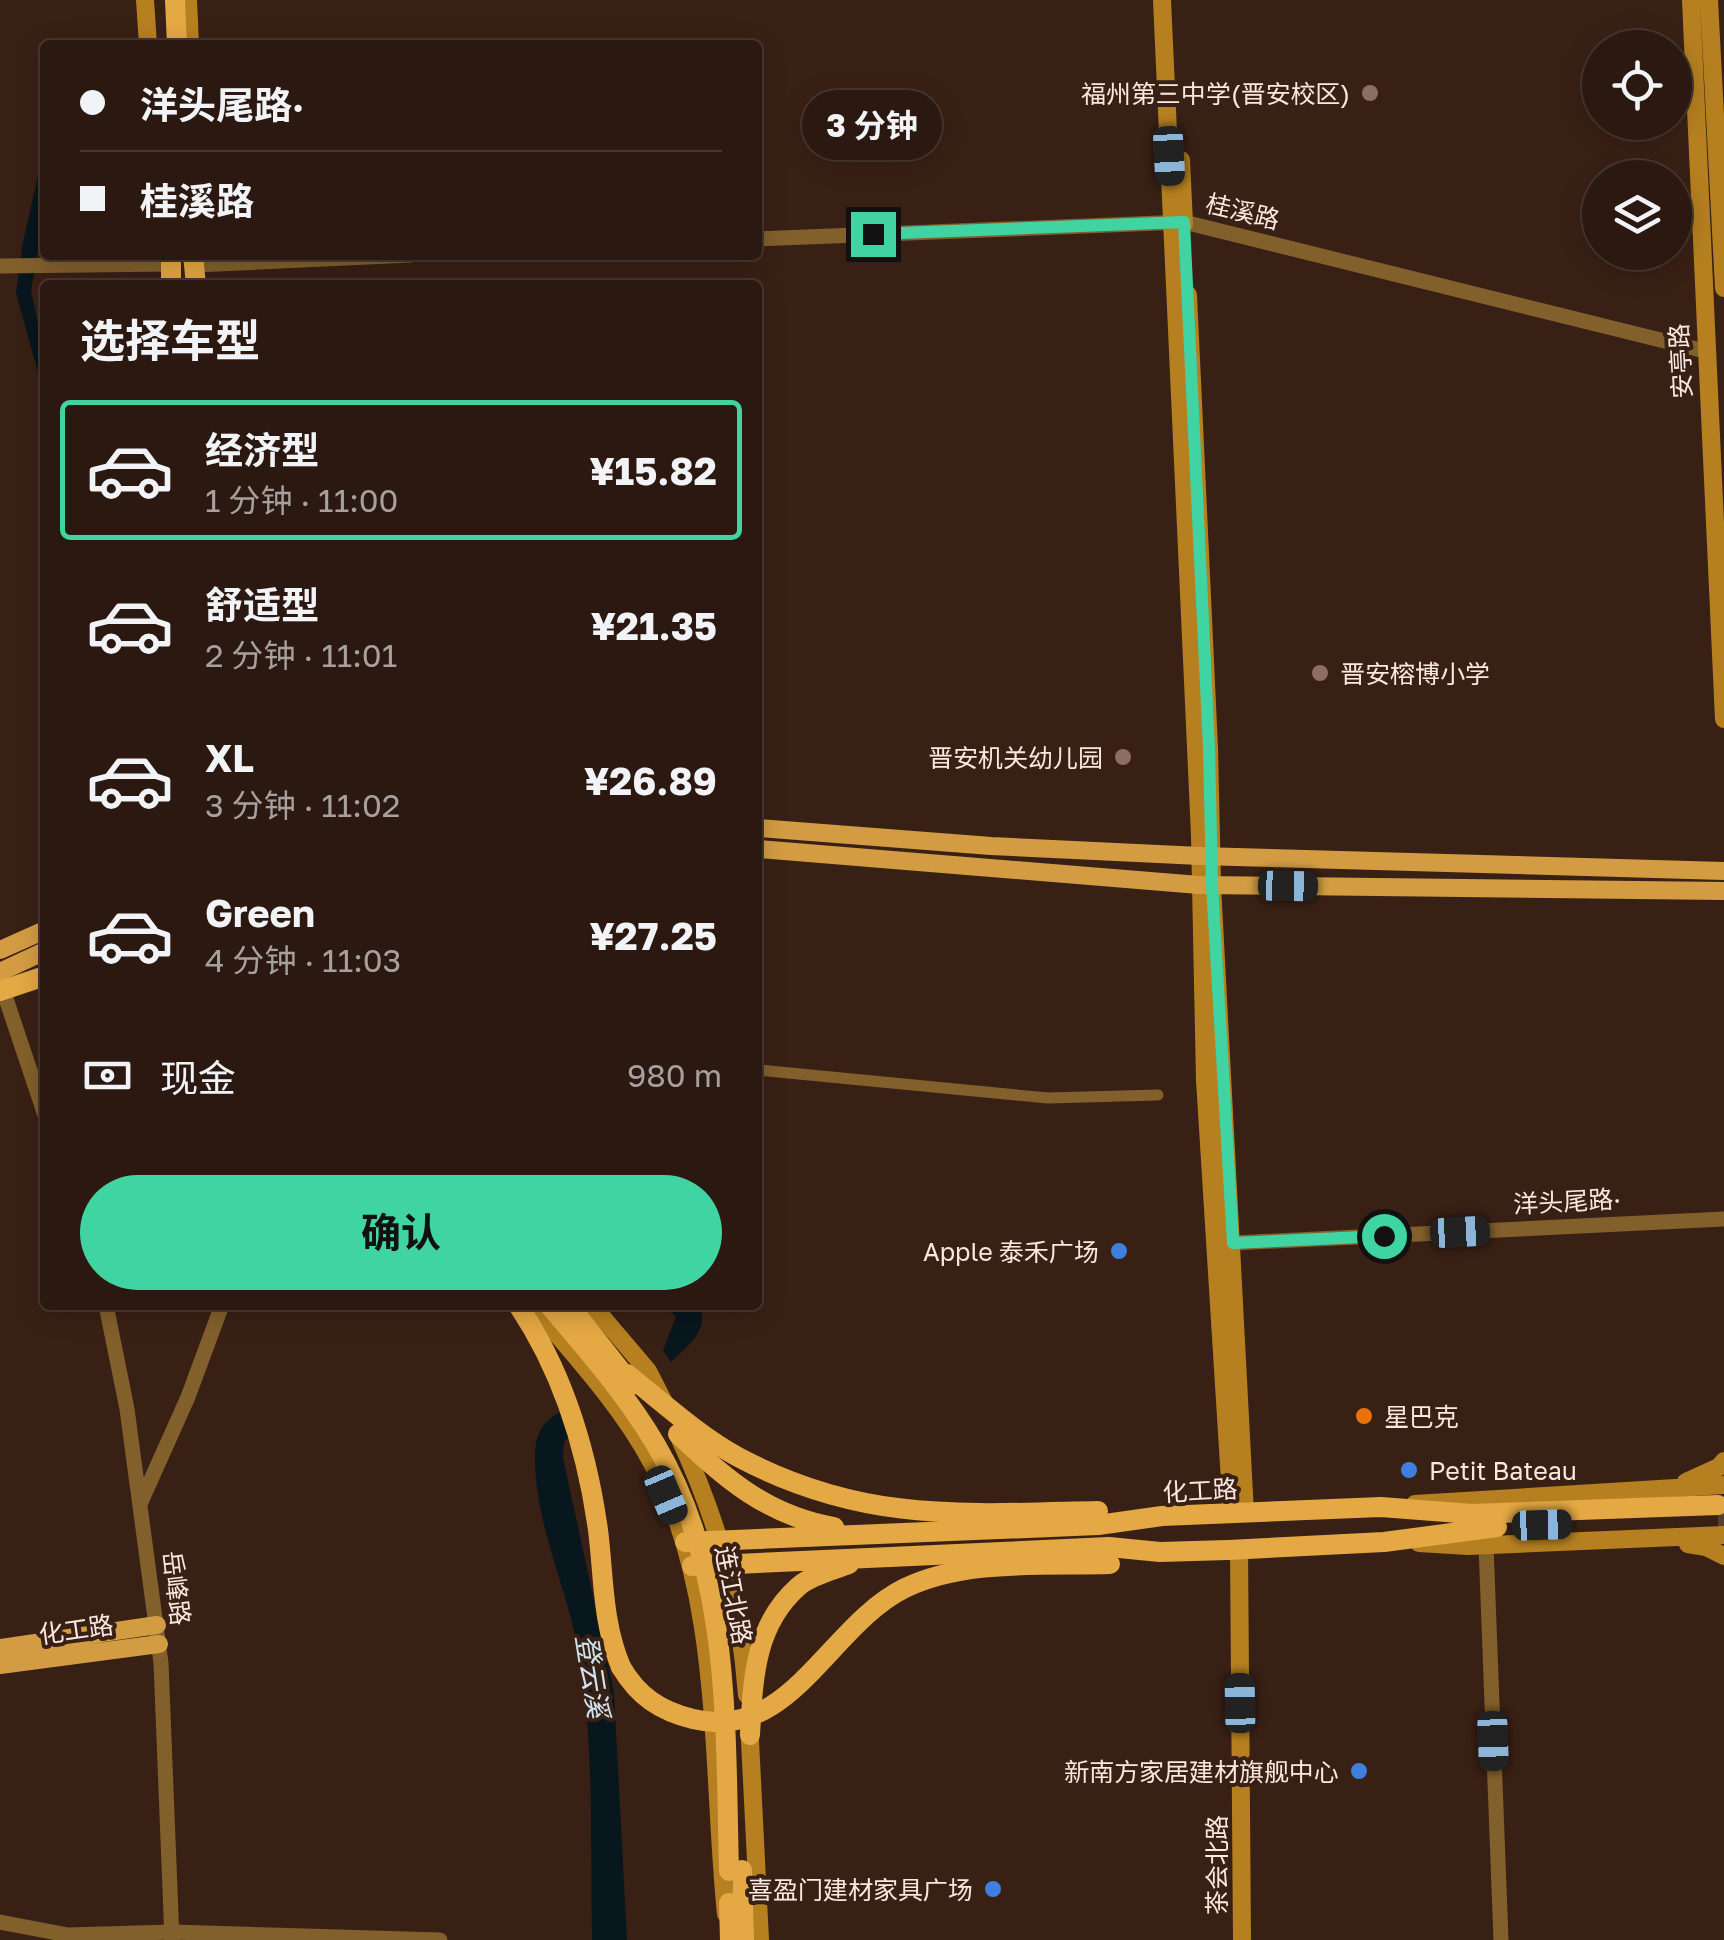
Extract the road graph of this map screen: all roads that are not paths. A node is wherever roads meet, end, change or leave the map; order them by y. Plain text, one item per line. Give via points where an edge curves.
1 (145, 0) edge
2 (162, 0) edge
3 (175, 0) edge
4 (188, 0) edge
5 (1162, 0) edge
6 (1173, 0) edge
7 (1706, 3) edge
8 (148, 40) edge
9 (164, 40) edge
10 (177, 40) edge
11 (190, 40) edge
12 (1724, 98) edge
13 (1724, 143) edge
14 (1722, 207) edge
15 (1178, 222) junction
16 (762, 239) edge
17 (303, 260) edge
18 (170, 265) edge
19 (195, 265) edge
20 (2, 266) edge
21 (1724, 288) edge
22 (1705, 350) junction
23 (1724, 719) edge
24 (762, 828) edge
25 (762, 849) edge
26 (1206, 856) junction
27 (1724, 871) edge
28 (1206, 885) junction
29 (1724, 891) edge
30 (40, 932) edge
31 (0, 950) edge
32 (40, 955) edge
33 (40, 977) edge
34 (1, 984) edge
35 (762, 1070) edge
36 (1158, 1096) dead end
37 (40, 1101) edge
38 (1724, 1218) edge
39 (1233, 1243) junction
40 (107, 1310) edge
41 (220, 1310) edge
42 (521, 1310) edge
43 (536, 1310) edge
44 (553, 1310) edge
45 (573, 1310) edge
46 (596, 1310) edge
47 (623, 1372) junction
48 (678, 1434) junction
49 (1724, 1461) edge
50 (1666, 1488) junction
51 (141, 1502) junction
52 (1381, 1507) junction
53 (1721, 1511) edge
54 (1238, 1513) junction
55 (1162, 1516) junction
56 (936, 1532) junction
57 (1648, 1538) junction
58 (721, 1540) junction
59 (684, 1542) junction
60 (1384, 1542) junction
61 (1486, 1545) junction
62 (1233, 1549) junction
63 (1160, 1552) junction
64 (1724, 1556) edge
65 (864, 1557) junction
66 (728, 1563) junction
67 (692, 1566) junction
68 (158, 1634) junction
69 (0, 1648) edge
70 (0, 1664) edge
71 (750, 1736) junction
72 (735, 1871) junction
73 (0, 1922) edge
74 (172, 1936) edge
75 (440, 1940) edge
76 (730, 1940) edge
77 (744, 1940) edge
78 (760, 1940) edge
79 (1230, 1940) edge
80 (1242, 1940) edge
81 (1501, 1940) edge

1 - 8 main road
2 - 9 highway
3 - 10 highway
4 - 11 main road
5 - 15 main road
6 - 15 main road
7 - 14 main road, 安亭路
7 - 22 main road, 安亭路
12 - 13 main road
14 - 21 main road, 安亭路
15 - 16 street, 桂溪路
15 - 22 street, 桂溪路
15 - 26 main road
17 - 19 street
18 - 20 street
22 - 23 main road, 安亭路
24 - 26 main road
25 - 28 main road
26 - 27 main road
26 - 28 main road
28 - 29 main road
28 - 39 main road
28 - 54 main road via 1206,1102
30 - 31 main road
32 - 34 main road
33 - 34 highway
34 - 37 street
35 - 36 street via 1040,1097
38 - 39 street, 洋头尾路·
39 - 54 main road
40 - 51 street, 岳峰路
41 - 51 street
42 - 63 highway, bridge via 550,1364 583,1452 610,1641 631,1684 674,1714 730,1722 758,1714 784,1699 876,1605 940,1574 1110,1564
43 - 59 main road via 635,1437
44 - 72 highway, 连江北路, bridge via 648,1432 674,1478 704,1560 723,1680
45 - 47 highway, 连江北路, bridge
46 - 48 main road via 653,1380
47 - 55 highway, bridge via 735,1455 861,1505 924,1513
47 - 72 highway, 连江北路, bridge via 685,1472 726,1598 736,1679
48 - 56 highway via 744,1491 792,1517
48 - 58 main road
49 - 50 main road
50 - 52 main road
50 - 53 main road
51 - 68 street, 岳峰路
52 - 53 highway, 化工路 via 1472,1514
52 - 54 highway, 化工路
53 - 57 main road
53 - 60 highway via 1472,1528
54 - 55 highway, 化工路
55 - 56 highway, 化工路
56 - 58 highway, 化工路
57 - 61 main road
57 - 64 main road via 1706,1546
58 - 59 highway, 化工路
58 - 66 main road
59 - 67 main road
60 - 61 main road
60 - 62 highway
61 - 81 street
62 - 63 highway
62 - 79 main road, 茶会北路
62 - 80 main road, 茶会北路
63 - 65 highway via 1109,1546
65 - 66 highway
65 - 71 highway via 804,1582 768,1624 754,1672
66 - 67 highway
66 - 71 main road
67 - 76 main road
68 - 69 main road, 化工路
68 - 70 main road, 化工路
68 - 74 street, 岳峰路
71 - 78 main road
72 - 76 highway, 连江北路
72 - 77 highway, 连江北路
73 - 74 street via 68,1935
74 - 75 street

